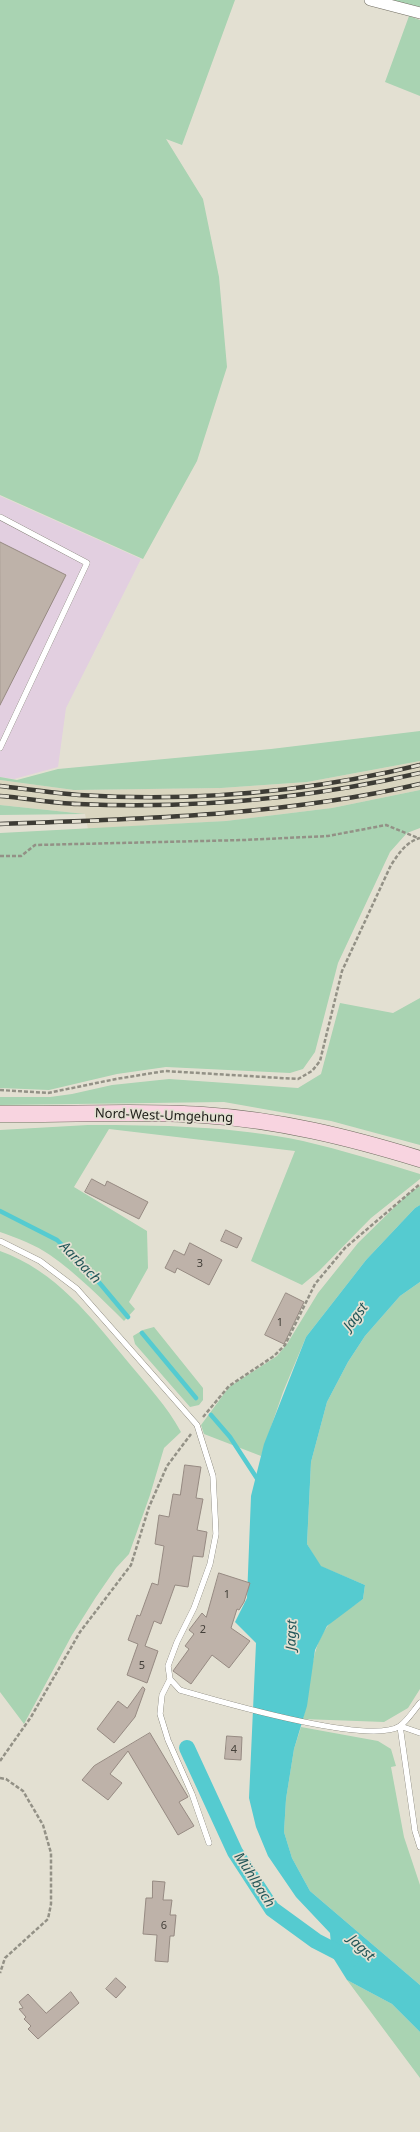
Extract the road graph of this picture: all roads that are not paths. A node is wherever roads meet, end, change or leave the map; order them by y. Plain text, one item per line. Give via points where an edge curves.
1 (370, 0) edge
2 (420, 13) edge
3 (0, 517) edge
4 (0, 748) edge
5 (0, 1114) edge
6 (419, 1158) edge
7 (0, 1241) edge
8 (170, 1679) junction
9 (420, 1702) edge
10 (400, 1726) junction
11 (420, 1733) edge
12 (209, 1843) dead end
13 (420, 1847) edge

1 - 2 street
3 - 4 lane via 87,563
5 - 6 main road, Nord-West-Umgehung via 211,1115 279,1123 330,1133
7 - 8 lane via 40,1261 77,1289 197,1425 213,1476 216,1534 210,1564 168,1666
8 - 10 lane via 180,1690 307,1724 382,1731
8 - 12 lane via 162,1695 160,1714
9 - 10 lane
10 - 11 lane
10 - 13 lane via 415,1831

